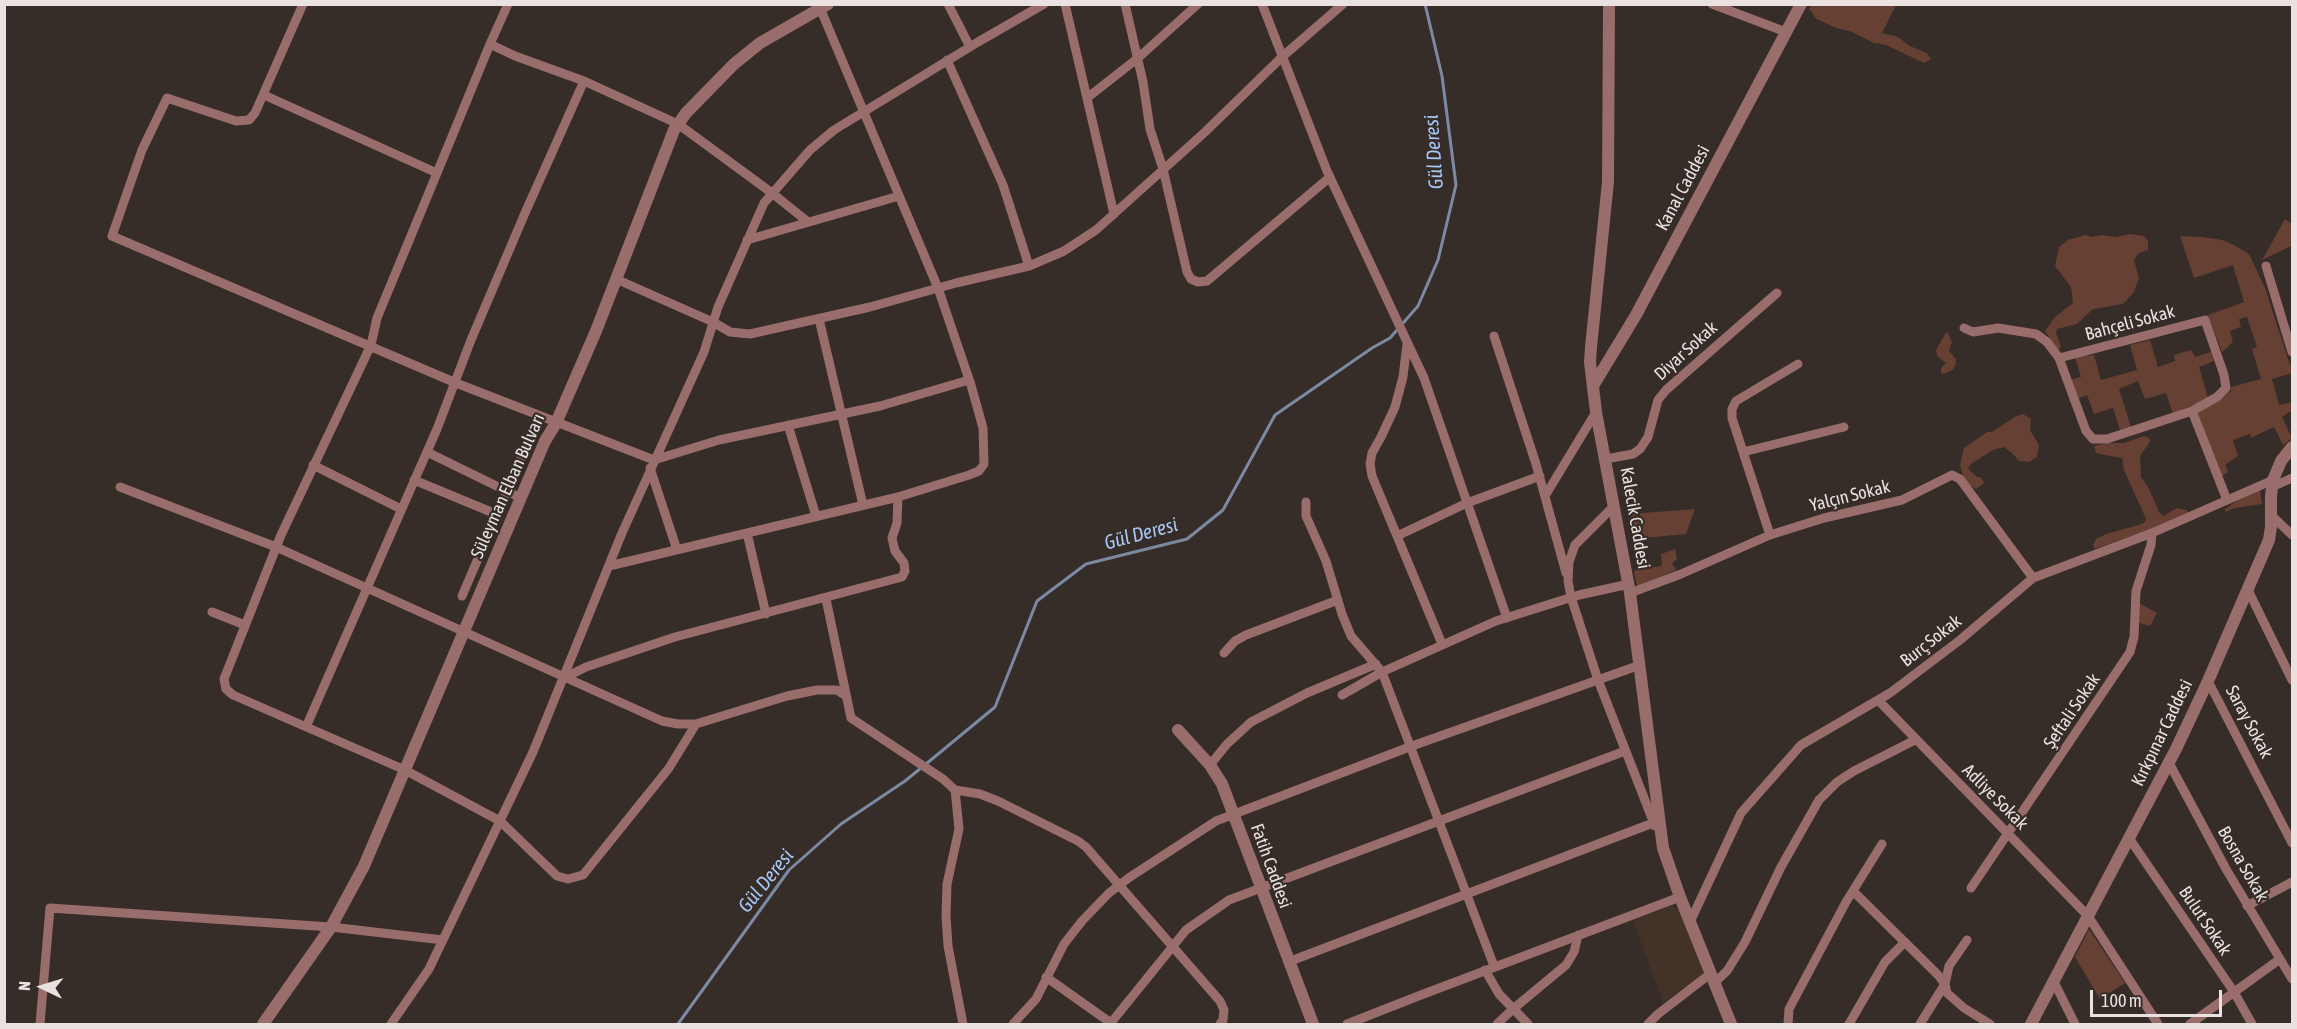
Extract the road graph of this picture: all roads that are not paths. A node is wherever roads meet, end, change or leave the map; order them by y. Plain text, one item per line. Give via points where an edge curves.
1 (303, 4) edge
2 (508, 4) edge
3 (948, 4) edge
4 (1044, 4) edge
5 (1065, 4) edge
6 (1125, 4) edge
7 (1198, 4) edge
8 (1262, 4) edge
9 (1343, 4) edge
10 (1609, 4) edge
11 (1712, 4) edge
12 (1801, 4) edge
13 (824, 6) edge
14 (1786, 32) junction
15 (490, 44) junction
16 (970, 47) junction
17 (1282, 57) junction
18 (1138, 58) junction
19 (947, 60) junction
20 (584, 81) junction
21 (264, 95) junction
22 (1087, 98) junction
23 (863, 111) junction
24 (678, 124) junction
25 (1163, 169) junction
26 (437, 173) junction
27 (1330, 177) junction
28 (772, 193) junction
29 (899, 196) junction
30 (1114, 214) junction
31 (808, 222) junction
32 (747, 240) junction
33 (1029, 266) junction
34 (2266, 266) dead end
35 (616, 279) junction
36 (938, 288) junction
37 (1777, 293) dead end
38 (819, 319) junction
39 (713, 322) junction
40 (1964, 328) dead end
41 (1494, 336) dead end
42 (1407, 342) junction
43 (372, 345) junction
44 (2292, 352) edge
45 (2059, 358) junction
46 (1798, 364) dead end
47 (969, 380) junction
48 (456, 382) junction
49 (1593, 386) junction
50 (2192, 411) junction
51 (1596, 412) junction
52 (842, 414) junction
53 (539, 416) junction
54 (556, 423) junction
55 (788, 425) junction
56 (1844, 427) dead end
57 (2292, 447) edge
58 (427, 452) junction
59 (1743, 452) junction
60 (1606, 459) junction
61 (652, 464) junction
62 (313, 465) junction
63 (1540, 476) junction
64 (2292, 478) edge
65 (414, 480) junction
66 (2272, 483) junction
67 (120, 487) dead end
68 (506, 490) junction
69 (898, 496) junction
70 (1545, 496) junction
71 (521, 498) junction
72 (2227, 500) junction
73 (1306, 502) dead end
74 (1467, 503) junction
75 (863, 505) junction
76 (1614, 506) junction
77 (401, 509) junction
78 (496, 514) junction
79 (2271, 515) junction
80 (816, 516) junction
81 (747, 533) junction
82 (2152, 533) junction
83 (1770, 535) junction
84 (2292, 535) edge
85 (1397, 536) junction
86 (276, 547) junction
87 (677, 550) junction
88 (609, 566) junction
89 (2033, 578) junction
90 (1568, 581) junction
91 (367, 588) junction
92 (1630, 589) junction
93 (2248, 590) junction
94 (462, 596) dead end
95 (1571, 597) junction
96 (826, 599) junction
97 (1338, 600) junction
98 (212, 612) dead end
99 (766, 614) junction
100 (1507, 618) junction
101 (245, 624) junction
102 (465, 631) junction
103 (1442, 644) junction
104 (1224, 653) dead end
105 (1640, 665) junction
106 (1379, 668) junction
107 (564, 678) junction
108 (1598, 680) junction
109 (2292, 680) edge
110 (2208, 681) junction
111 (1342, 695) dead end
112 (846, 696) junction
113 (1879, 701) junction
114 (696, 724) junction
115 (306, 727) junction
116 (1178, 730) dead end
117 (1915, 740) junction
118 (1412, 746) junction
119 (1625, 751) junction
120 (2169, 763) junction
121 (1210, 765) junction
122 (405, 770) junction
123 (955, 790) junction
124 (1233, 814) junction
125 (1440, 820) junction
126 (500, 821) junction
127 (1653, 823) junction
128 (2007, 833) junction
129 (2130, 838) junction
130 (2292, 843) edge
131 (1882, 844) dead end
132 (1664, 848) junction
133 (2292, 882) edge
134 (1119, 885) junction
135 (1971, 888) dead end
136 (1261, 889) junction
137 (1853, 891) junction
138 (1467, 893) junction
139 (1680, 897) junction
140 (2247, 906) junction
141 (2088, 916) junction
142 (1690, 922) junction
143 (331, 927) junction
144 (1578, 935) junction
145 (443, 940) junction
146 (1967, 940) dead end
147 (1905, 942) junction
148 (1172, 948) junction
149 (2280, 959) junction
150 (1288, 962) junction
151 (1494, 966) junction
152 (1485, 970) junction
153 (1046, 977) junction
154 (1712, 979) junction
155 (2292, 979) edge
156 (2054, 982) junction
157 (1945, 984) junction
158 (2234, 992) junction
159 (1513, 1009) junction
160 (40, 1024) edge
161 (263, 1024) edge
162 (391, 1024) edge
163 (963, 1024) edge
164 (1013, 1024) edge
165 (1111, 1024) edge
166 (1220, 1024) edge
167 (1313, 1024) edge
168 (1347, 1024) edge
169 (1497, 1024) edge
170 (1528, 1024) edge
171 (1648, 1024) edge
172 (1731, 1024) edge
173 (1788, 1024) edge
174 (1849, 1024) edge
175 (1920, 1024) edge
176 (1990, 1024) edge
177 (2031, 1024) edge
178 (2075, 1024) edge
179 (2158, 1024) edge
180 (2190, 1024) edge
181 (2252, 1024) edge

1 - 21 street
2 - 15 street
3 - 16 street
4 - 16 street
5 - 22 street
6 - 18 street
7 - 18 street
8 - 17 street
9 - 17 street
10 - 49 street, Kalecik Caddesi via 1608,182 1591,347
11 - 14 street
12 - 14 street, Kanal Caddesi
13 - 23 street
13 - 24 street, Süleyman Elban Bulvarı via 760,43 734,64
14 - 49 street, Kanal Caddesi via 1636,315
15 - 20 street
15 - 26 street
16 - 19 street
17 - 25 street
17 - 27 street
18 - 22 street
18 - 25 street via 1150,129
19 - 23 street
19 - 33 street via 1003,185
20 - 24 street
20 - 48 street
21 - 26 street
21 - 43 street via 252,117 240,122 167,98 142,150 112,236
22 - 30 street
23 - 28 street via 810,150
23 - 29 street
24 - 28 street
24 - 35 street, Süleyman Elban Bulvarı
25 - 27 street via 1187,272 1195,281 1203,282
25 - 30 street
26 - 43 street via 377,318
27 - 42 street
28 - 31 street
28 - 32 street
29 - 31 street
29 - 36 street
30 - 33 street via 1077,244
31 - 32 street
32 - 39 street
33 - 36 street
34 - 44 street
35 - 39 street
35 - 54 street, Süleyman Elban Bulvarı
36 - 38 street
36 - 47 street
37 - 60 street, Diyar Sokak via 1666,390 1658,400 1648,437 1640,449
38 - 39 street via 750,333 730,332
38 - 52 street
39 - 61 street via 704,352
40 - 45 street via 1973,332 1998,328 2036,334 2048,342
41 - 63 street
42 - 74 street via 1424,378
42 - 85 street via 1395,407 1370,464
43 - 48 street
43 - 62 street
45 - 50 street via 2086,431 2093,439 2108,439
45 - 50 street, Bahçeli Sokak via 2205,320 2226,388
46 - 59 street via 1736,401 1732,418
47 - 52 street
47 - 69 street via 983,428 984,464 969,475
48 - 53 street
48 - 58 street
49 - 51 street, Kalecik Caddesi
50 - 72 street
51 - 60 street, Kalecik Caddesi
51 - 70 street
52 - 55 street
52 - 75 street
53 - 54 street
53 - 68 street
54 - 61 street
54 - 71 street, Süleyman Elban Bulvarı via 544,441
55 - 61 street via 719,440
55 - 80 street
56 - 59 street
57 - 66 street, Kırkpınar Caddesi
58 - 65 street
58 - 68 street
59 - 83 street
60 - 76 street, Kalecik Caddesi
61 - 87 street
61 - 88 street
62 - 77 street
62 - 86 street
63 - 70 street
63 - 74 street
64 - 66 street, Burç Sokak
65 - 77 street
65 - 78 street
66 - 72 street, Burç Sokak
66 - 79 street, Kırkpınar Caddesi
67 - 86 street
68 - 71 street
68 - 78 street
69 - 75 street
69 - 96 street via 892,538 904,563 902,577
70 - 90 street
71 - 102 street, Süleyman Elban Bulvarı
72 - 82 street, Burç Sokak
73 - 97 street via 1306,516
74 - 85 street
74 - 100 street
75 - 80 street
76 - 90 street via 1575,545
76 - 92 street, Kalecik Caddesi
77 - 91 street
78 - 94 street
79 - 84 street
79 - 93 street, Kırkpınar Caddesi via 2269,540
80 - 81 street
81 - 87 street
81 - 99 street
82 - 89 street, Burç Sokak
82 - 128 street, Şeftali Sokak via 2136,591 2130,652
83 - 89 street, Yalçın Sokak via 1902,500 1952,475 1960,479
83 - 92 street, Yalçın Sokak via 1682,574
85 - 103 street
86 - 91 street
86 - 101 street
87 - 88 street
88 - 107 street
89 - 113 street, Burç Sokak
90 - 95 street
91 - 102 street
91 - 115 street
92 - 95 street, Yalçın Sokak
92 - 105 street, Kalecik Caddesi
93 - 109 street
93 - 110 street, Kırkpınar Caddesi
95 - 100 street, Yalçın Sokak
95 - 108 street
96 - 99 street
96 - 112 street
97 - 104 street via 1246,635
97 - 106 street via 1351,636
98 - 101 street
99 - 107 street via 675,637 585,667
100 - 103 street, Yalçın Sokak
101 - 115 street via 224,679 226,689
102 - 107 street
102 - 122 street, Süleyman Elban Bulvarı
103 - 106 street, Yalçın Sokak
105 - 108 street
105 - 132 street, Kalecik Caddesi
106 - 111 street
106 - 118 street
106 - 121 street via 1307,693 1251,722
107 - 114 street via 662,721
107 - 126 street
108 - 118 street
108 - 119 street
110 - 120 street, Kırkpınar Caddesi
110 - 130 street, Saray Sokak
112 - 114 street via 837,690 817,690
112 - 123 street via 851,718
113 - 117 street, Adliye Sokak
113 - 142 street, Burç Sokak via 1801,745 1749,802
114 - 126 street via 669,768 578,878 557,876
115 - 122 street
116 - 121 street, Fatih Caddesi
117 - 128 street, Adliye Sokak
117 - 154 street via 1854,771 1819,800 1745,942 1727,971
118 - 124 street
118 - 125 street
119 - 125 street
119 - 127 street
120 - 129 street, Kırkpınar Caddesi
120 - 140 street, Bosna Sokak
121 - 124 street, Fatih Caddesi
122 - 126 street
122 - 143 street, Süleyman Elban Bulvarı via 364,866
123 - 134 street via 998,801 1078,842
123 - 163 street via 959,829 947,884 946,916
124 - 134 street via 1216,821
124 - 136 street, Fatih Caddesi
125 - 136 street
125 - 138 street
126 - 145 street
127 - 132 street
127 - 138 street
128 - 135 street, Şeftali Sokak
128 - 141 street, Adliye Sokak
129 - 141 street, Kırkpınar Caddesi
129 - 158 street, Bulut Sokak
131 - 137 street
132 - 139 street, Kalecik Caddesi
133 - 140 street
134 - 148 street
134 - 153 street via 1082,921
136 - 148 street via 1228,900 1185,930
136 - 150 street, Fatih Caddesi
137 - 147 street
137 - 173 street via 1790,1009
138 - 150 street
138 - 151 street
139 - 142 street, Kalecik Caddesi
139 - 144 street
140 - 149 street, Bosna Sokak
141 - 156 street, Kırkpınar Caddesi
141 - 179 street, Adliye Sokak
142 - 154 street, Kalecik Caddesi
143 - 145 street
143 - 160 street via 50,908
143 - 161 street, Süleyman Elban Bulvarı
144 - 151 street
144 - 159 street via 1566,965
145 - 162 street via 429,969
146 - 157 street via 1949,966
147 - 157 street
147 - 174 street via 1885,962
148 - 165 street
148 - 166 street via 1220,1001 1224,1010
149 - 155 street, Bosna Sokak
149 - 158 street
150 - 167 street, Fatih Caddesi
151 - 152 street
152 - 159 street
152 - 168 street
153 - 164 street via 1035,999
153 - 165 street
154 - 171 street
154 - 172 street, Kalecik Caddesi
156 - 177 street, Kırkpınar Caddesi
156 - 178 street
157 - 175 street
157 - 176 street via 1947,993
158 - 180 street
158 - 181 street, Bulut Sokak
159 - 169 street
159 - 170 street

